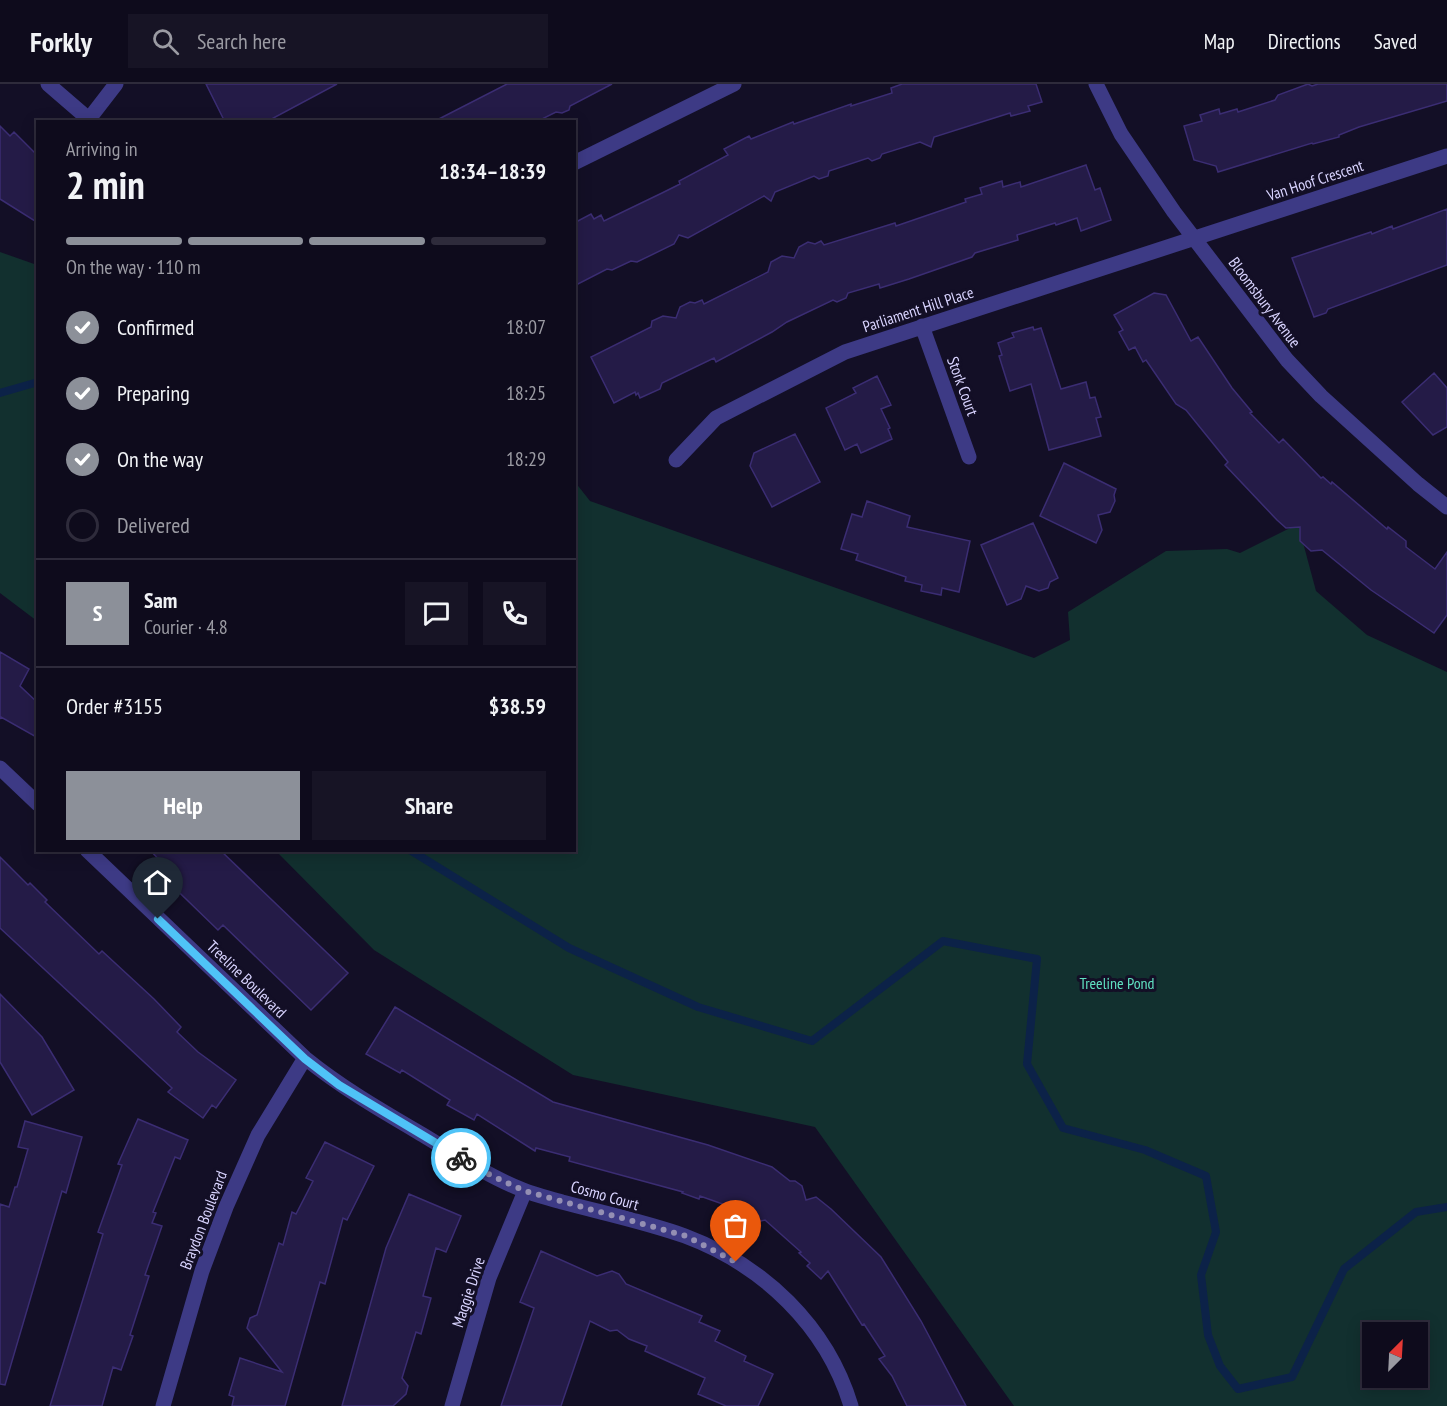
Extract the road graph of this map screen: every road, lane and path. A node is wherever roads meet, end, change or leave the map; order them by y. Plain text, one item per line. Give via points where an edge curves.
1 (48, 84) edge
2 (116, 84) edge
3 (734, 84) edge
4 (1096, 84) edge
5 (91, 120) edge
6 (1447, 156) edge
7 (576, 163) edge
8 (1194, 238) junction
9 (922, 327) junction
10 (969, 457) dead end
11 (676, 460) dead end
12 (1447, 507) edge
13 (0, 768) edge
14 (36, 802) edge
15 (89, 852) edge
16 (305, 1059) junction
17 (525, 1191) junction
18 (163, 1406) edge
19 (452, 1406) edge
20 (851, 1406) edge

1 - 5 street
2 - 5 street
3 - 7 street
4 - 8 street, Bloomsbury Avenue via 1121,134
6 - 8 street, Van Hoof Crescent
8 - 9 street, Parliament Hill Place
8 - 12 street, Bloomsbury Avenue via 1303,379
9 - 10 street, Stork Court
9 - 11 street, Parliament Hill Place via 845,352 716,418
13 - 14 street
15 - 16 street, Treeline Boulevard
16 - 17 street, Cosmo Court via 339,1085 486,1173
16 - 18 street, Braydon Boulevard via 258,1135 226,1207 202,1271
17 - 19 street, Maggie Drive via 489,1278
17 - 20 street, Cosmo Court via 686,1236 753,1271 802,1314 813,1329

